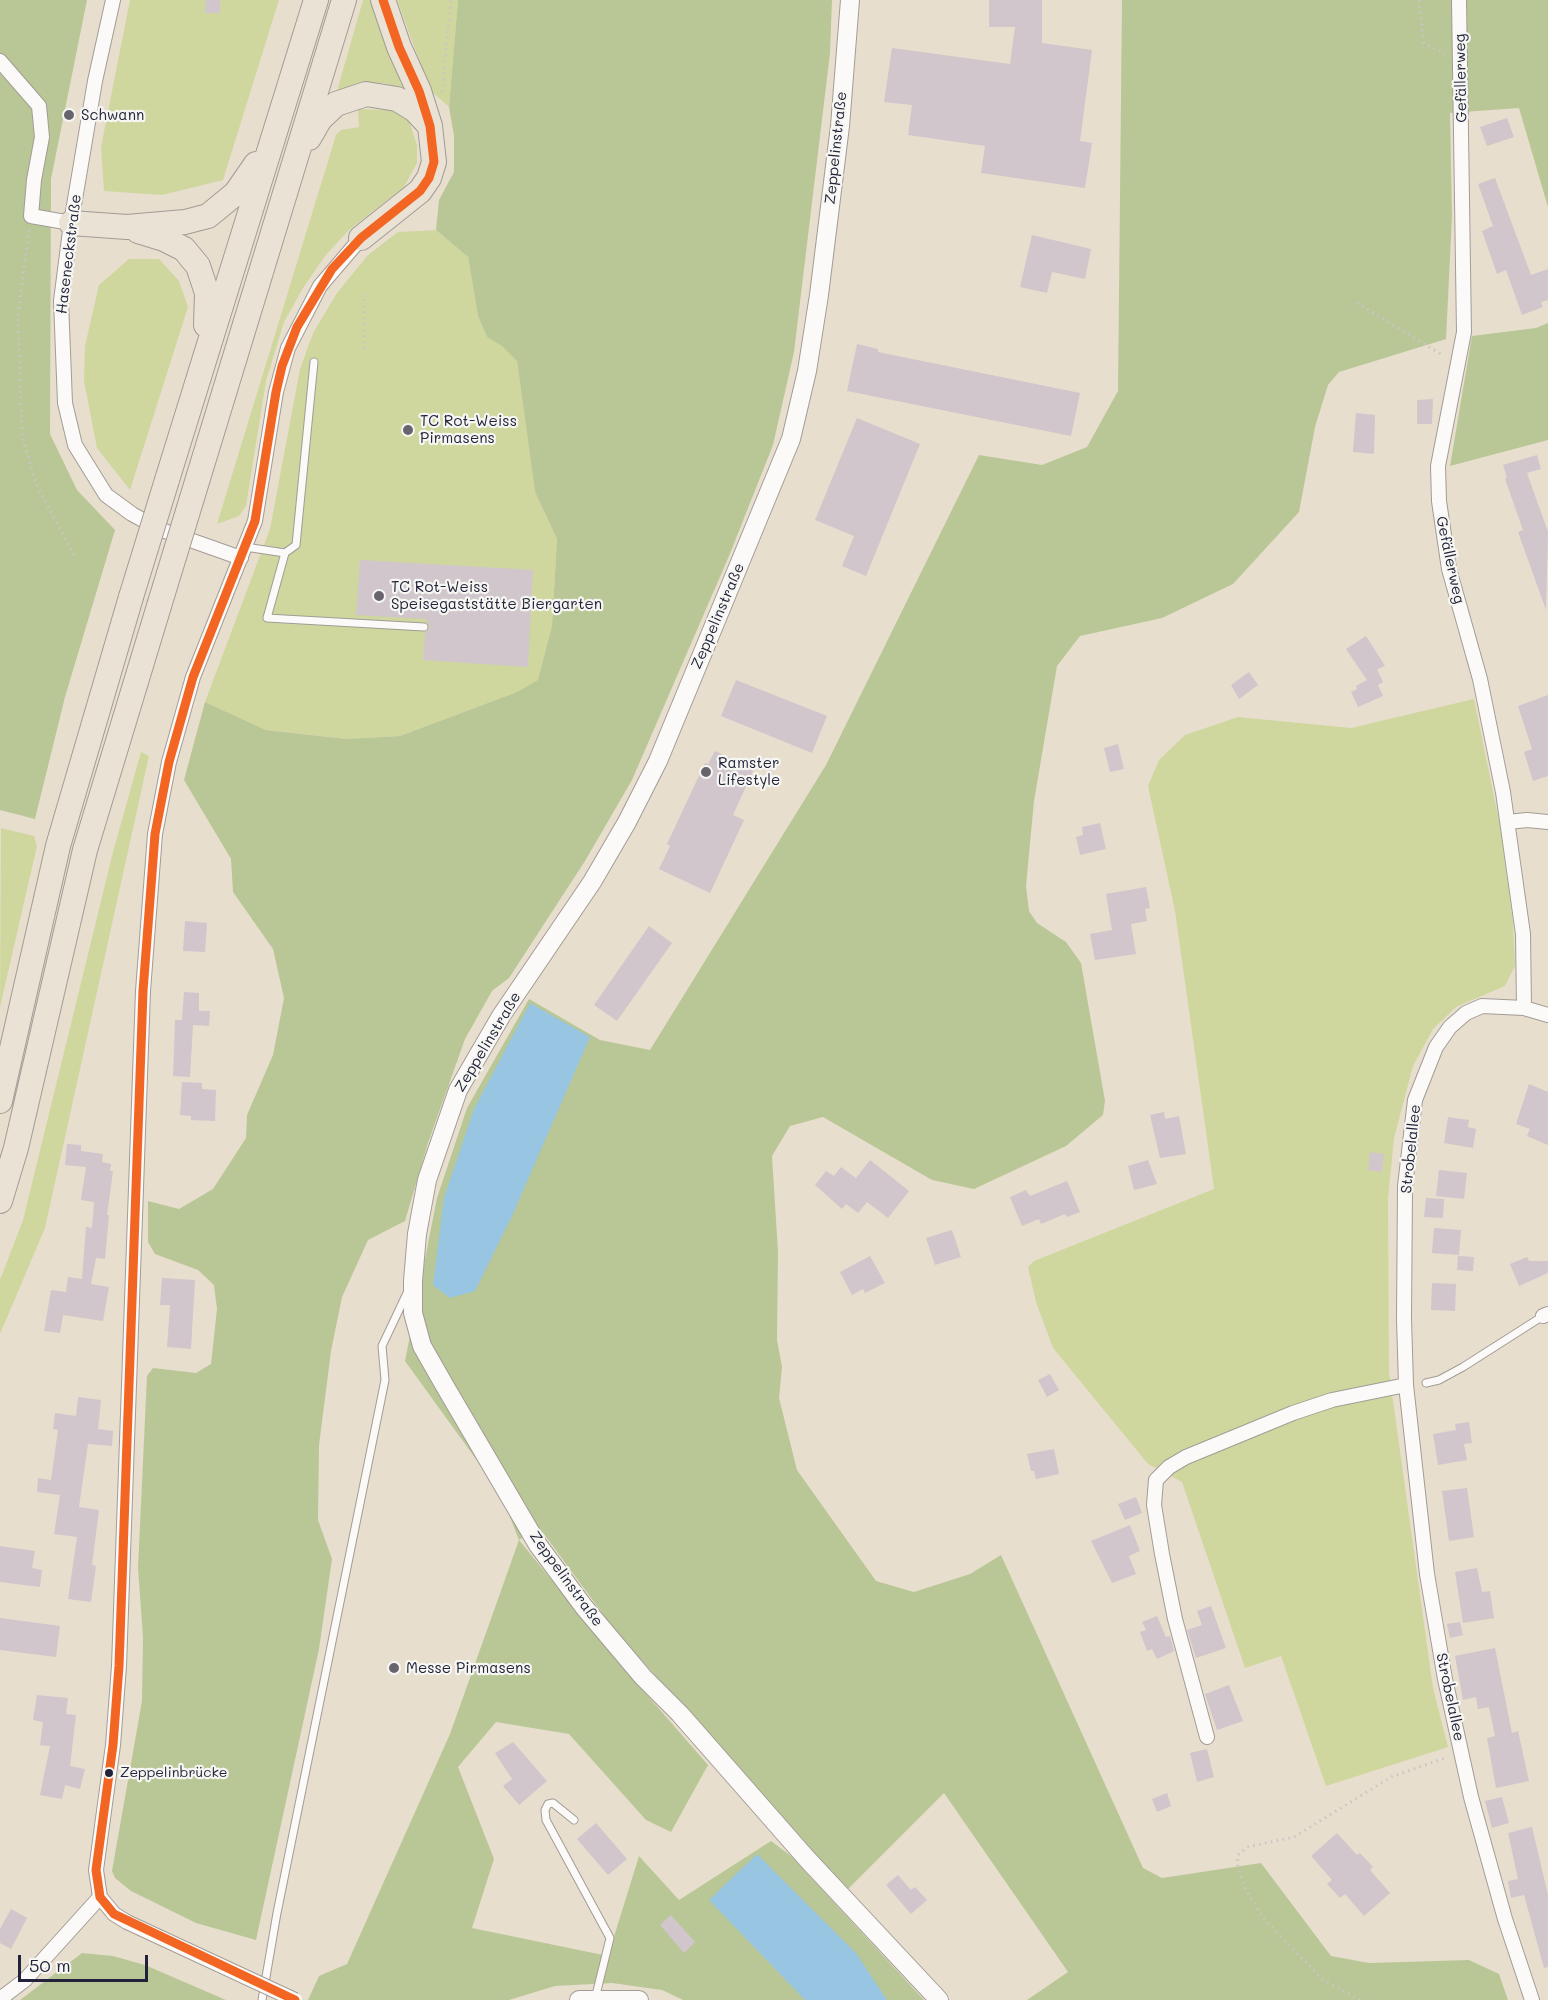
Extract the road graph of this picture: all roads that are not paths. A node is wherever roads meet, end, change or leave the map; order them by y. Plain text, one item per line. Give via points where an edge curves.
1 (113, 0) edge
2 (316, 0) edge
3 (344, 0) edge
4 (383, 0) edge
5 (850, 0) edge
6 (1459, 0) edge
7 (0, 61) edge
8 (430, 126) junction
9 (274, 132) junction
10 (291, 174) junction
11 (71, 223) junction
12 (127, 227) junction
13 (361, 237) joint
14 (314, 362) dead end
15 (202, 366) junction
16 (243, 552) junction
17 (285, 553) junction
18 (424, 627) dead end
19 (1508, 822) junction
20 (1548, 822) edge
21 (1524, 1008) junction
22 (1548, 1015) edge
23 (0, 1101) edge
24 (0, 1201) edge
25 (413, 1281) junction
26 (1546, 1315) edge
27 (1426, 1383) dead end
28 (1406, 1385) junction
29 (1207, 1737) dead end
30 (574, 1820) dead end
31 (100, 1897) junction
32 (0, 1999) edge
33 (262, 2000) edge
34 (295, 2000) edge
35 (587, 2000) edge
36 (639, 2000) edge
37 (939, 2000) edge
38 (1532, 2000) edge

1 - 11 street, Haseneckstraße
2 - 9 highway
3 - 10 highway
4 - 8 highway
5 - 25 street, Zeppelinstraße via 840,126 819,296 791,439 658,760 627,822 458,1089 427,1180
6 - 19 street, Gefällerweg via 1464,332 1438,466 1441,522 1449,568 1485,700
7 - 11 street via 39,106 42,137 31,216
8 - 10 highway via 416,110 397,99 352,96 320,119
8 - 13 highway via 434,162 429,178 408,202
9 - 12 highway via 249,178 222,207 208,216 185,222
9 - 15 highway
10 - 24 highway, bridge via 85,850 16,1148
11 - 12 highway
11 - 16 street, Haseneckstraße via 61,301 61,339 65,403 75,445 106,495 132,514 159,529
12 - 15 highway via 184,249 198,266 207,293
13 - 16 street via 320,286 288,348 276,392 260,498
14 - 17 lane via 296,545
15 - 23 highway, bridge via 58,846
16 - 17 lane
16 - 31 street via 193,677 155,834 143,991 119,1666 96,1870
17 - 18 lane via 267,618
19 - 20 street
19 - 21 street, Gefällerweg via 1523,934
21 - 22 street, Strobelallee
21 - 28 street, Strobelallee via 1482,1006 1466,1013 1436,1047 1415,1100 1405,1186
25 - 33 lane via 382,1346 385,1380
25 - 37 street, Zeppelinstraße via 413,1313 422,1346 538,1545 643,1677
26 - 27 lane via 1463,1367
28 - 29 street via 1332,1400 1293,1413 1186,1457 1155,1480 1154,1505 1164,1565
28 - 38 street, Strobelallee via 1427,1574 1445,1678 1505,1919
30 - 35 lane via 558,1804 548,1804 545,1810 546,1820 610,1938
31 - 32 street via 25,1980
31 - 34 street, bridge via 127,1922
35 - 36 street

